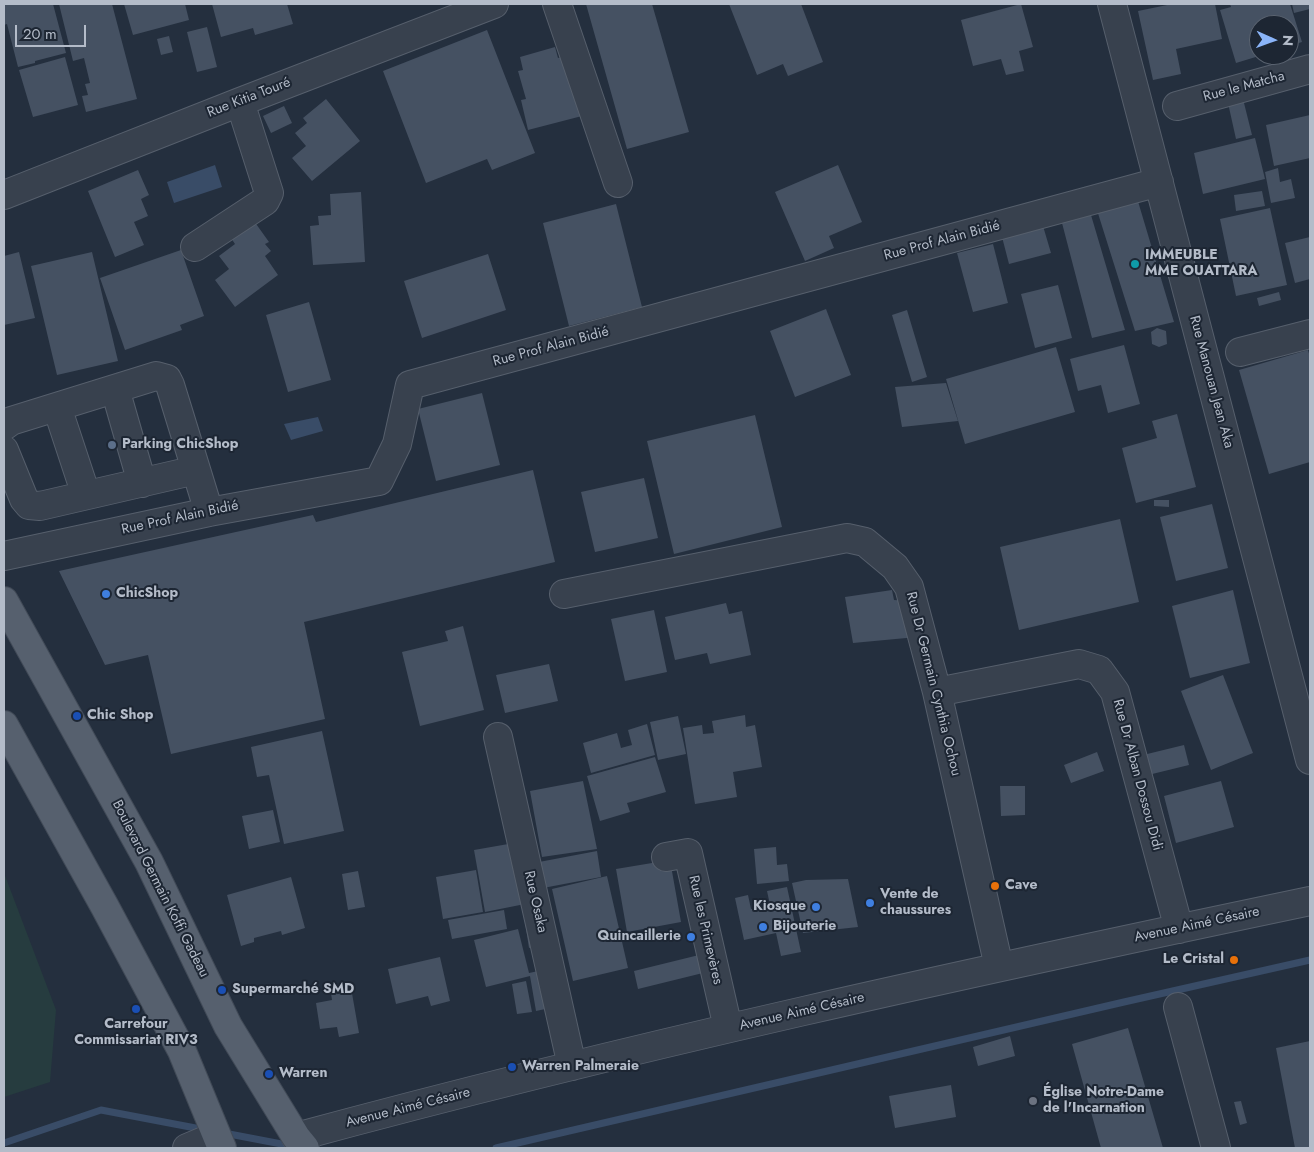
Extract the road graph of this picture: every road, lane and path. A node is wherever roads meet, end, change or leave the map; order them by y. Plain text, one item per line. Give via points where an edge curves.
1 (494, 4) edge
2 (557, 4) edge
3 (1112, 4) edge
4 (1310, 69) edge
5 (240, 102) junction
6 (1177, 106) dead end
7 (1159, 182) junction
8 (618, 183) dead end
9 (4, 195) edge
10 (195, 246) dead end
11 (1310, 334) edge
12 (1240, 352) dead end
13 (115, 389) junction
14 (57, 407) junction
15 (4, 426) edge
16 (4, 450) edge
17 (196, 470) junction
18 (142, 483) junction
19 (86, 495) junction
20 (209, 512) junction
21 (4, 556) edge
22 (564, 594) dead end
23 (4, 601) edge
24 (937, 692) junction
25 (4, 725) edge
26 (498, 737) dead end
27 (1310, 760) edge
28 (666, 857) dead end
29 (1310, 902) edge
30 (1179, 929) junction
31 (999, 967) junction
32 (1178, 1007) dead end
33 (728, 1028) junction
34 (572, 1066) junction
35 (219, 1142) edge
36 (301, 1143) edge
37 (187, 1148) edge
38 (1216, 1148) edge

1 - 5 street, Rue Kitia Touré
2 - 8 street
3 - 7 street, Rue Manouan Jean Aka
4 - 6 street, Rue le Matcha
5 - 9 street, Rue Kitia Touré
5 - 10 street via 269,193 265,201
7 - 20 street, Rue Prof Alain Bidié via 410,384 397,444 379,481
7 - 27 street, Rue Manouan Jean Aka
11 - 12 street
13 - 14 street
13 - 17 street via 156,376 167,379
13 - 18 street
14 - 15 street
14 - 19 street
16 - 19 street via 29,505 40,506
17 - 18 street
17 - 20 street
18 - 19 street
20 - 21 street, Rue Prof Alain Bidié
22 - 24 street, Rue Dr Germain Cynthia Ochou via 847,538 865,542 895,567 909,587
23 - 36 main road, Boulevard Germain Koffi Gadeau via 149,862 228,1026
24 - 30 street, Rue Dr Alban Dossou Didi via 1079,664 1099,670 1115,692
24 - 31 street, Rue Dr Germain Cynthia Ochou
25 - 35 main road via 182,1051
26 - 34 street, Rue Osaka
28 - 33 street, Rue les Primevères via 688,853
29 - 30 street, Avenue Aimé Césaire
30 - 31 street, Avenue Aimé Césaire
31 - 33 street, Avenue Aimé Césaire
32 - 38 street
33 - 34 street, Avenue Aimé Césaire
34 - 36 street, Avenue Aimé Césaire via 378,1115
35 - 37 street

